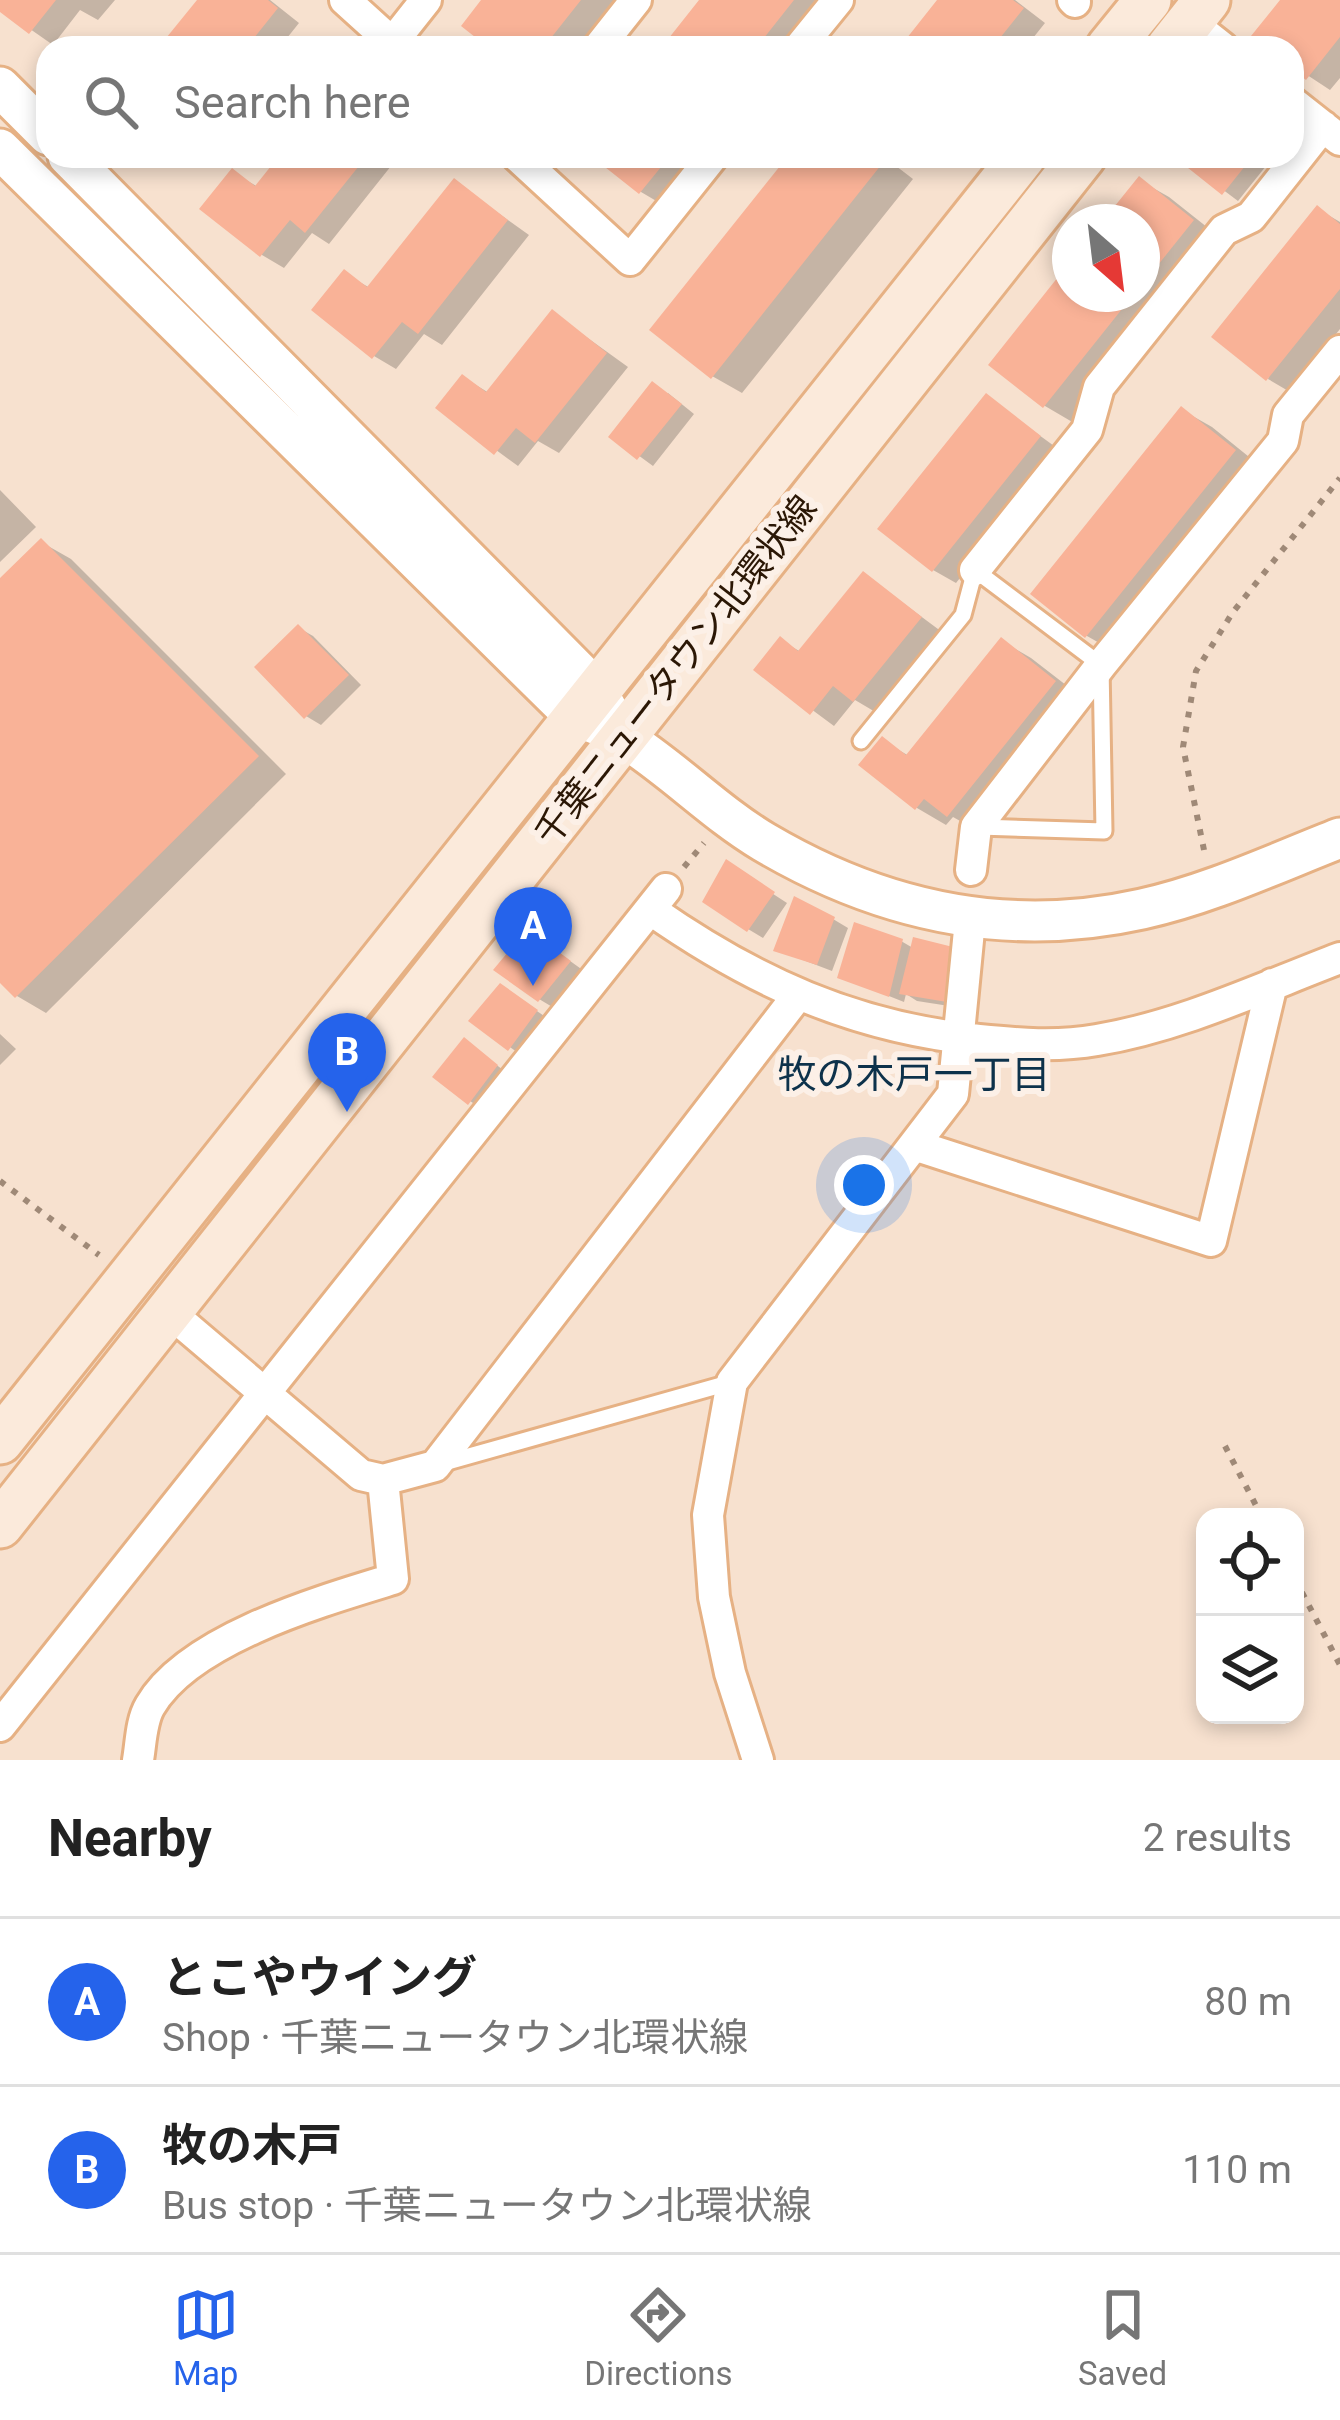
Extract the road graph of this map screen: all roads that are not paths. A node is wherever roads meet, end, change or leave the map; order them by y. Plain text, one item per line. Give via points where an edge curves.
1 (345, 0) edge
2 (426, 0) edge
3 (636, 0) edge
4 (838, 0) edge
5 (1148, 0) edge
6 (385, 36) edge
7 (401, 36) edge
8 (608, 36) edge
9 (810, 36) edge
10 (1119, 36) edge
11 (0, 87) edge
12 (1304, 111) edge
13 (36, 123) edge
14 (1335, 133) edge
15 (0, 149) edge
16 (1304, 164) edge
17 (79, 168) edge
18 (530, 168) edge
19 (703, 168) edge
20 (1013, 168) edge
21 (1073, 168) edge
22 (1300, 168) edge
23 (1340, 351) edge
24 (975, 570) junction
25 (1101, 665) junction
26 (585, 702) junction
27 (622, 736) junction
28 (861, 740) dead end
29 (976, 827) junction
30 (1340, 838) edge
31 (971, 871) dead end
32 (970, 920) junction
33 (1340, 958) edge
34 (1272, 984) junction
35 (798, 995) junction
36 (956, 1038) junction
37 (914, 1145) junction
38 (168, 1312) junction
39 (732, 1382) junction
40 (266, 1394) junction
41 (0, 1441) edge
42 (435, 1466) junction
43 (383, 1480) junction
44 (0, 1525) edge
45 (0, 1726) edge
46 (138, 1760) edge
47 (758, 1760) edge

1 - 6 street
2 - 7 street
3 - 8 street
4 - 9 street
5 - 10 main road
11 - 13 street
12 - 14 street
14 - 16 street
15 - 26 street
17 - 26 street
18 - 19 street via 630,260
20 - 26 main road, 千葉ニュータウン北環状線
21 - 27 main road, 千葉ニュータウン北環状線
22 - 24 street via 1251,218 1224,230 1099,387 1087,430
23 - 25 street via 1288,415 1283,441
24 - 25 lane
24 - 28 lane via 963,616
25 - 29 street
25 - 29 lane via 1104,831
26 - 27 street
26 - 41 main road, 千葉ニュータウン北環状線
27 - 32 street via 803,863 882,898
27 - 38 main road, 千葉ニュータウン北環状線
29 - 31 street
30 - 32 street via 1142,909
32 - 36 street
33 - 34 street
34 - 36 street via 1100,1040 1052,1046
34 - 37 street via 1211,1241
35 - 36 street via 851,1016
35 - 40 street via 704,947 659,900
35 - 42 street
36 - 37 street via 953,1094
37 - 39 street
38 - 40 street
38 - 44 main road, 千葉ニュータウン北環状線
39 - 42 lane
39 - 47 street via 708,1515 712,1576 730,1673
40 - 43 street via 361,1474
40 - 45 street
42 - 43 street
43 - 46 street via 393,1579 293,1610 170,1677 146,1711

